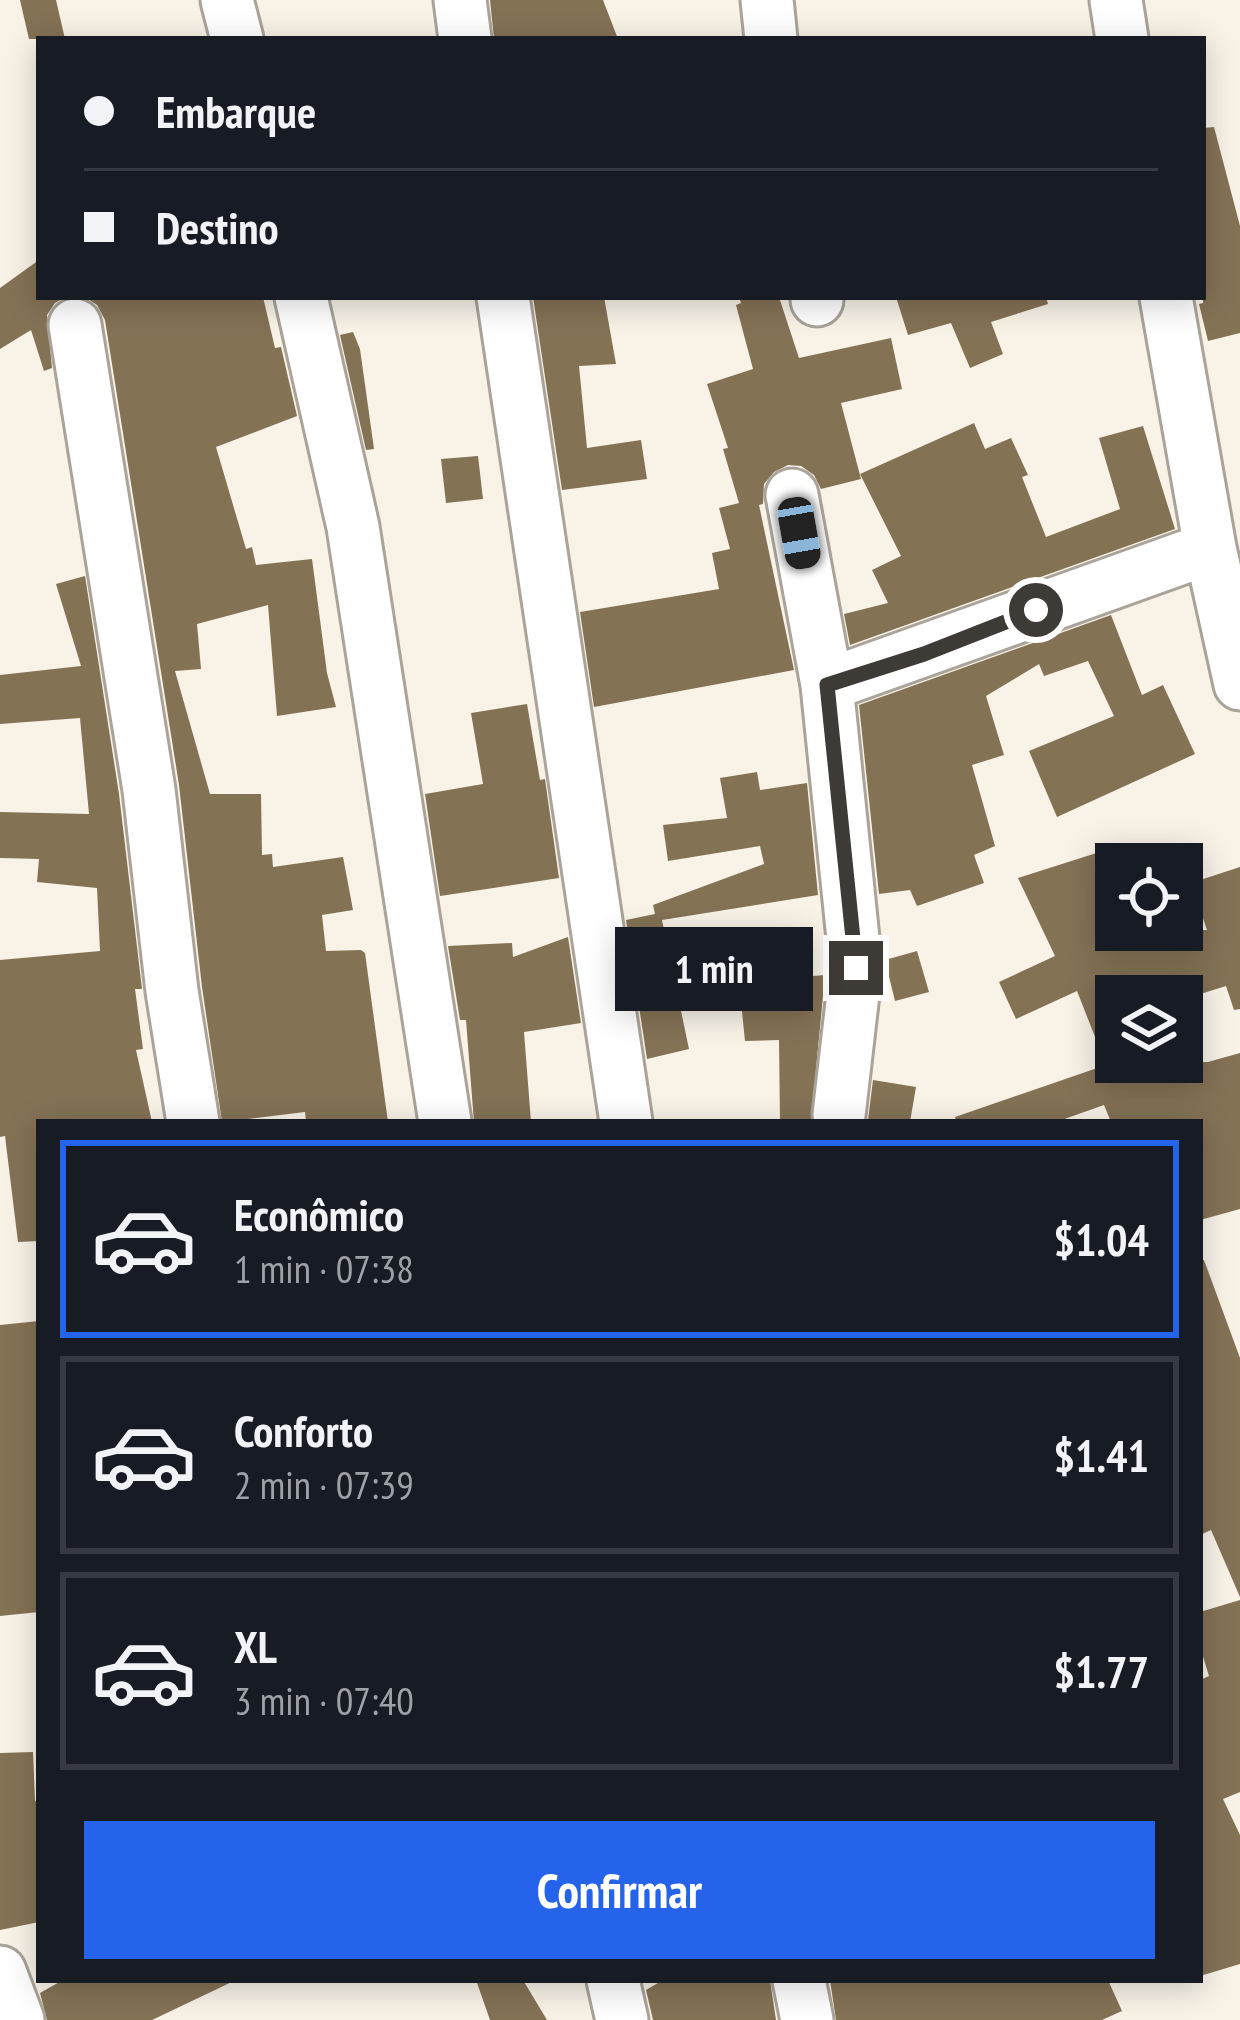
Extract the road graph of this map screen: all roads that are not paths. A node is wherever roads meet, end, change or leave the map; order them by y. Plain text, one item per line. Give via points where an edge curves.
1 (227, 0) edge
2 (460, 0) edge
3 (767, 0) edge
4 (1115, 0) edge
5 (236, 36) edge
6 (465, 36) edge
7 (771, 36) edge
8 (1121, 36) edge
9 (303, 300) edge
10 (502, 300) edge
11 (1167, 300) edge
12 (75, 325) dead end
13 (792, 495) dead end
14 (1210, 548) junction
15 (1240, 684) edge
16 (827, 685) junction
17 (839, 1115) dead end
18 (193, 1119) edge
19 (446, 1119) edge
20 (626, 1119) edge
21 (0, 1972) edge
22 (614, 1983) edge
23 (800, 1983) edge
24 (18, 2020) edge
25 (622, 2020) edge
26 (807, 2020) edge

1 - 5 street
2 - 6 street
3 - 7 street
4 - 8 street
9 - 19 street via 353,527
10 - 20 street
11 - 14 street
12 - 18 street
13 - 16 street
14 - 15 street
14 - 16 street
16 - 17 street via 856,968
21 - 24 street
22 - 25 street
23 - 26 street

